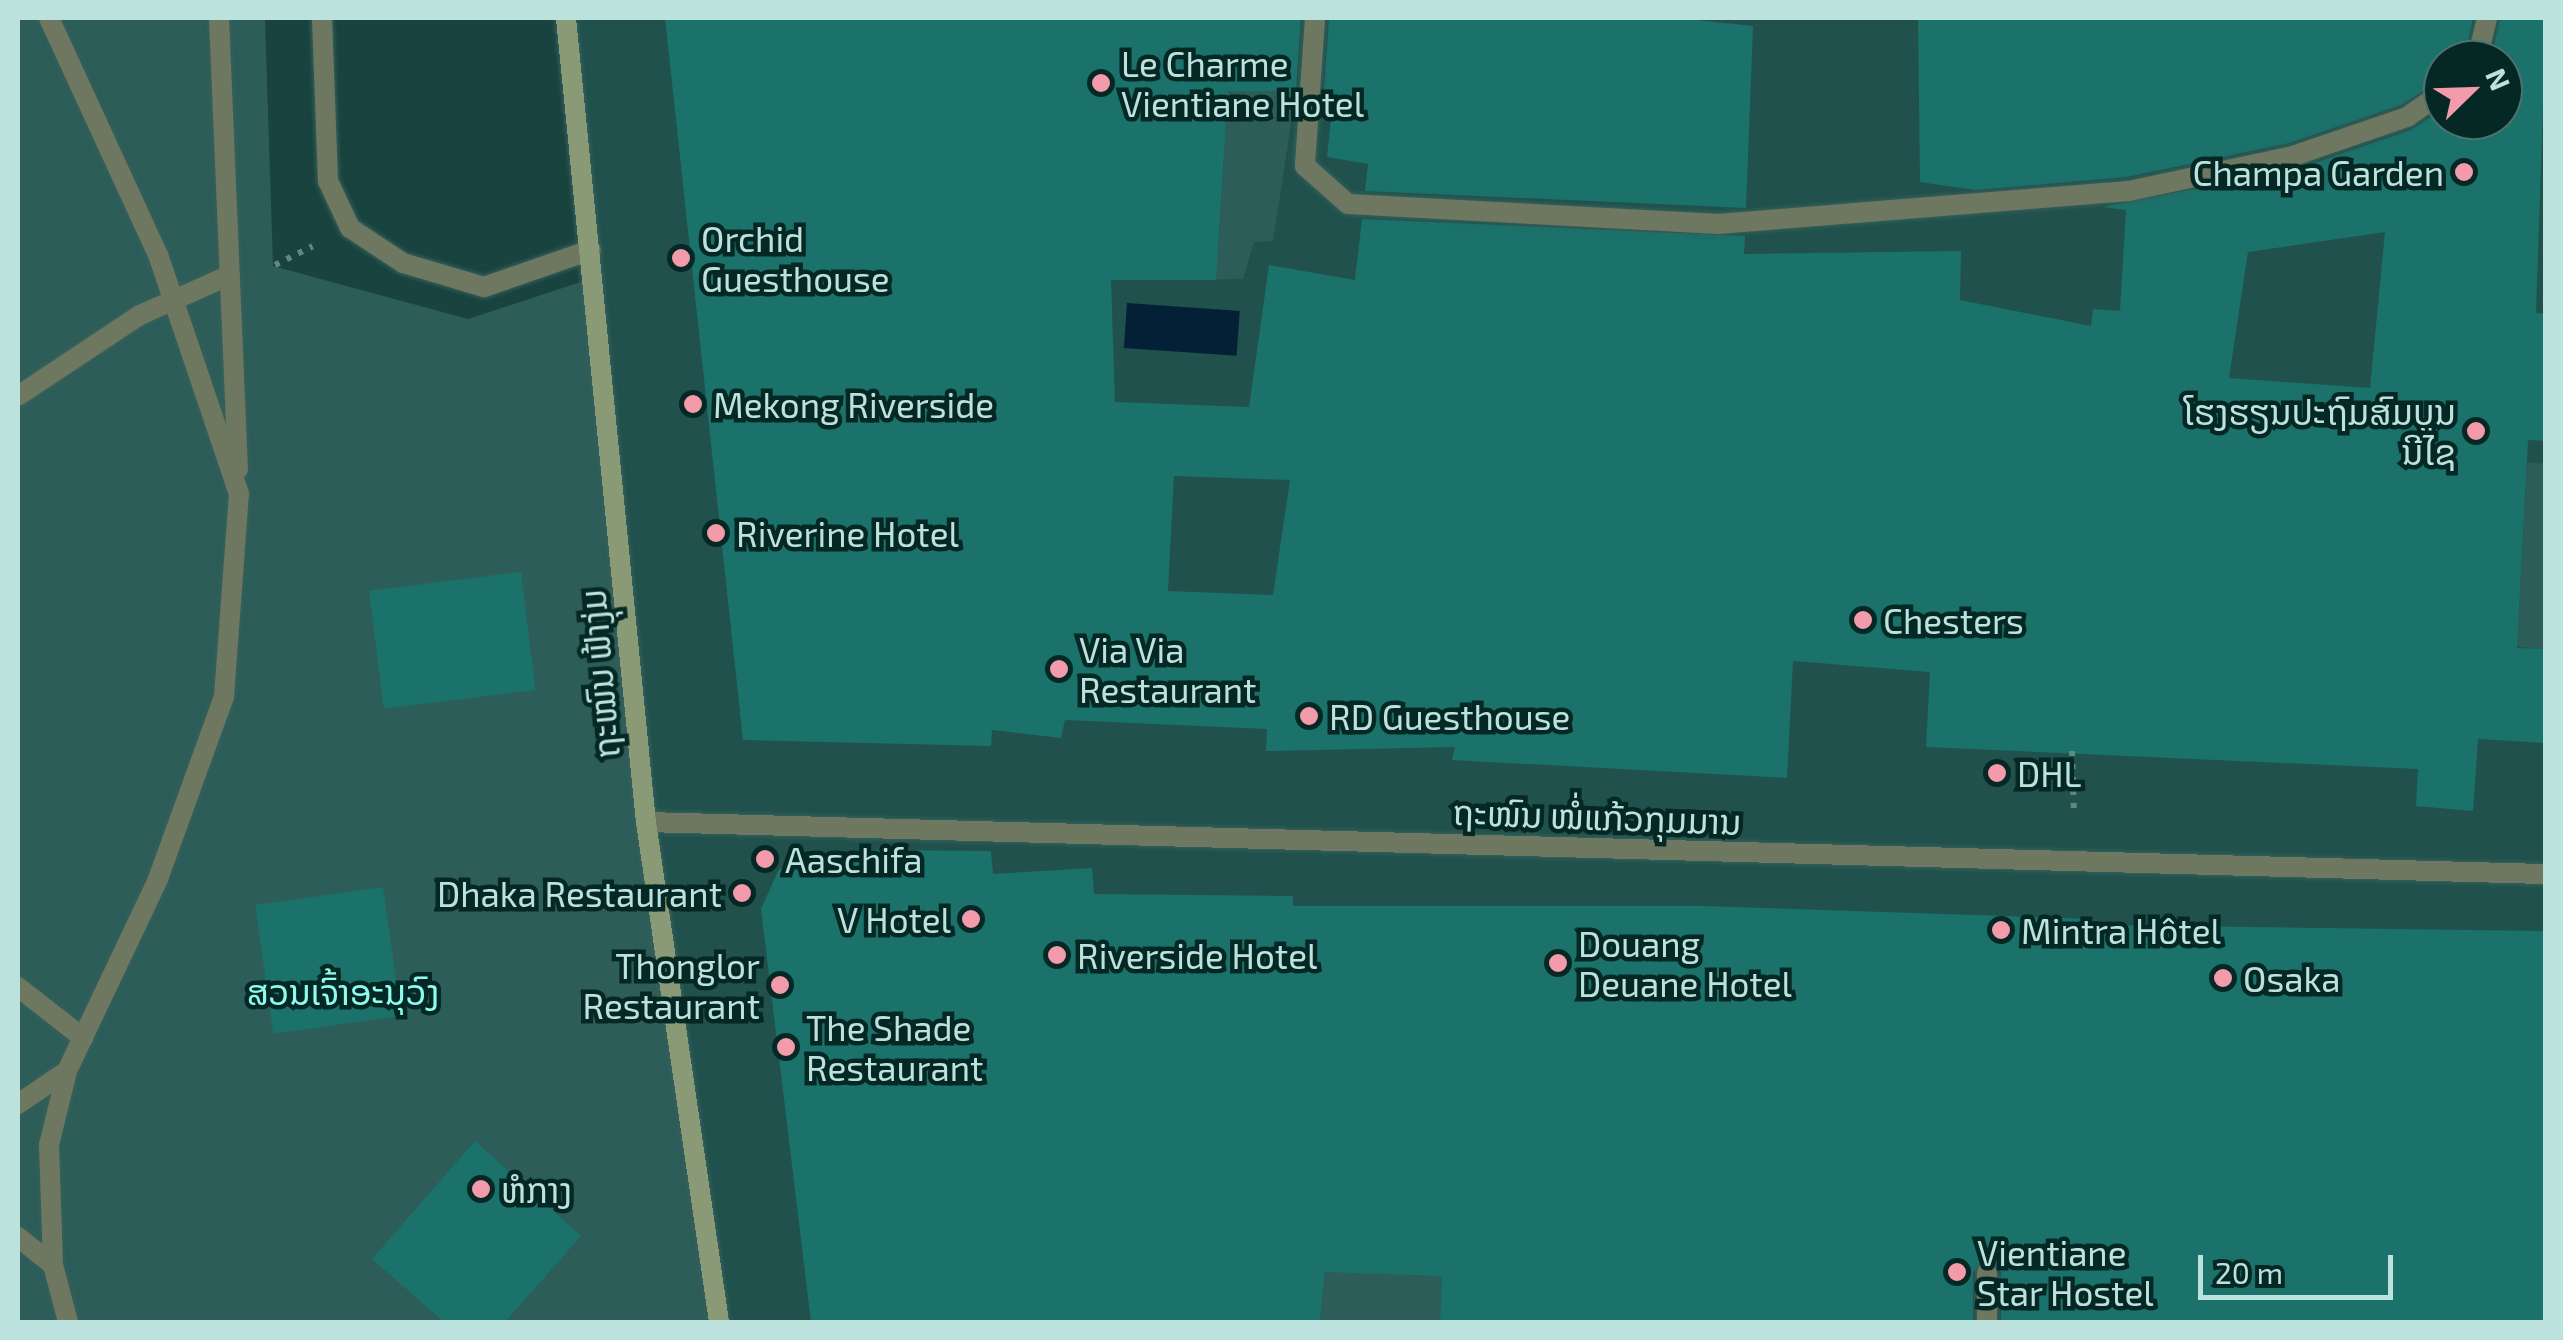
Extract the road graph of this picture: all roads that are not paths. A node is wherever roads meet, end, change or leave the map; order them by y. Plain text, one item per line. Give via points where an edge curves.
1 (49, 18) edge
2 (219, 18) edge
3 (322, 18) edge
4 (566, 18) edge
5 (1315, 18) edge
6 (2423, 105) edge
7 (590, 250) junction
8 (230, 276) junction
9 (172, 296) junction
10 (18, 396) edge
11 (239, 494) junction
12 (646, 822) junction
13 (2546, 874) edge
14 (18, 987) edge
15 (83, 1038) junction
16 (67, 1070) junction
17 (18, 1104) edge
18 (18, 1236) edge
19 (53, 1265) junction
20 (1987, 1273) dead end
21 (68, 1322) edge
22 (720, 1322) edge
23 (1987, 1322) edge

1 - 9 street
2 - 8 street
3 - 7 street via 328,181 350,228 403,263 484,287
4 - 7 street, ຖະໝົນ ຟ້າງຸ່ມ
5 - 6 street via 1305,166 1348,204 1718,224 2129,191 2293,156
7 - 12 street, ຖະໝົນ ຟ້າງຸ່ມ
8 - 9 street
8 - 11 street
9 - 10 street
9 - 11 street
11 - 15 street via 224,696 158,880
12 - 13 street, ຖະໜົນ ໜໍ່ແກ້ວກຸມມານ
12 - 22 street, ຖະໝົນ ຟ້າງຸ່ມ
14 - 15 street
15 - 16 street
16 - 17 street
16 - 19 street via 49,1145
18 - 19 street
19 - 21 street
20 - 23 street

